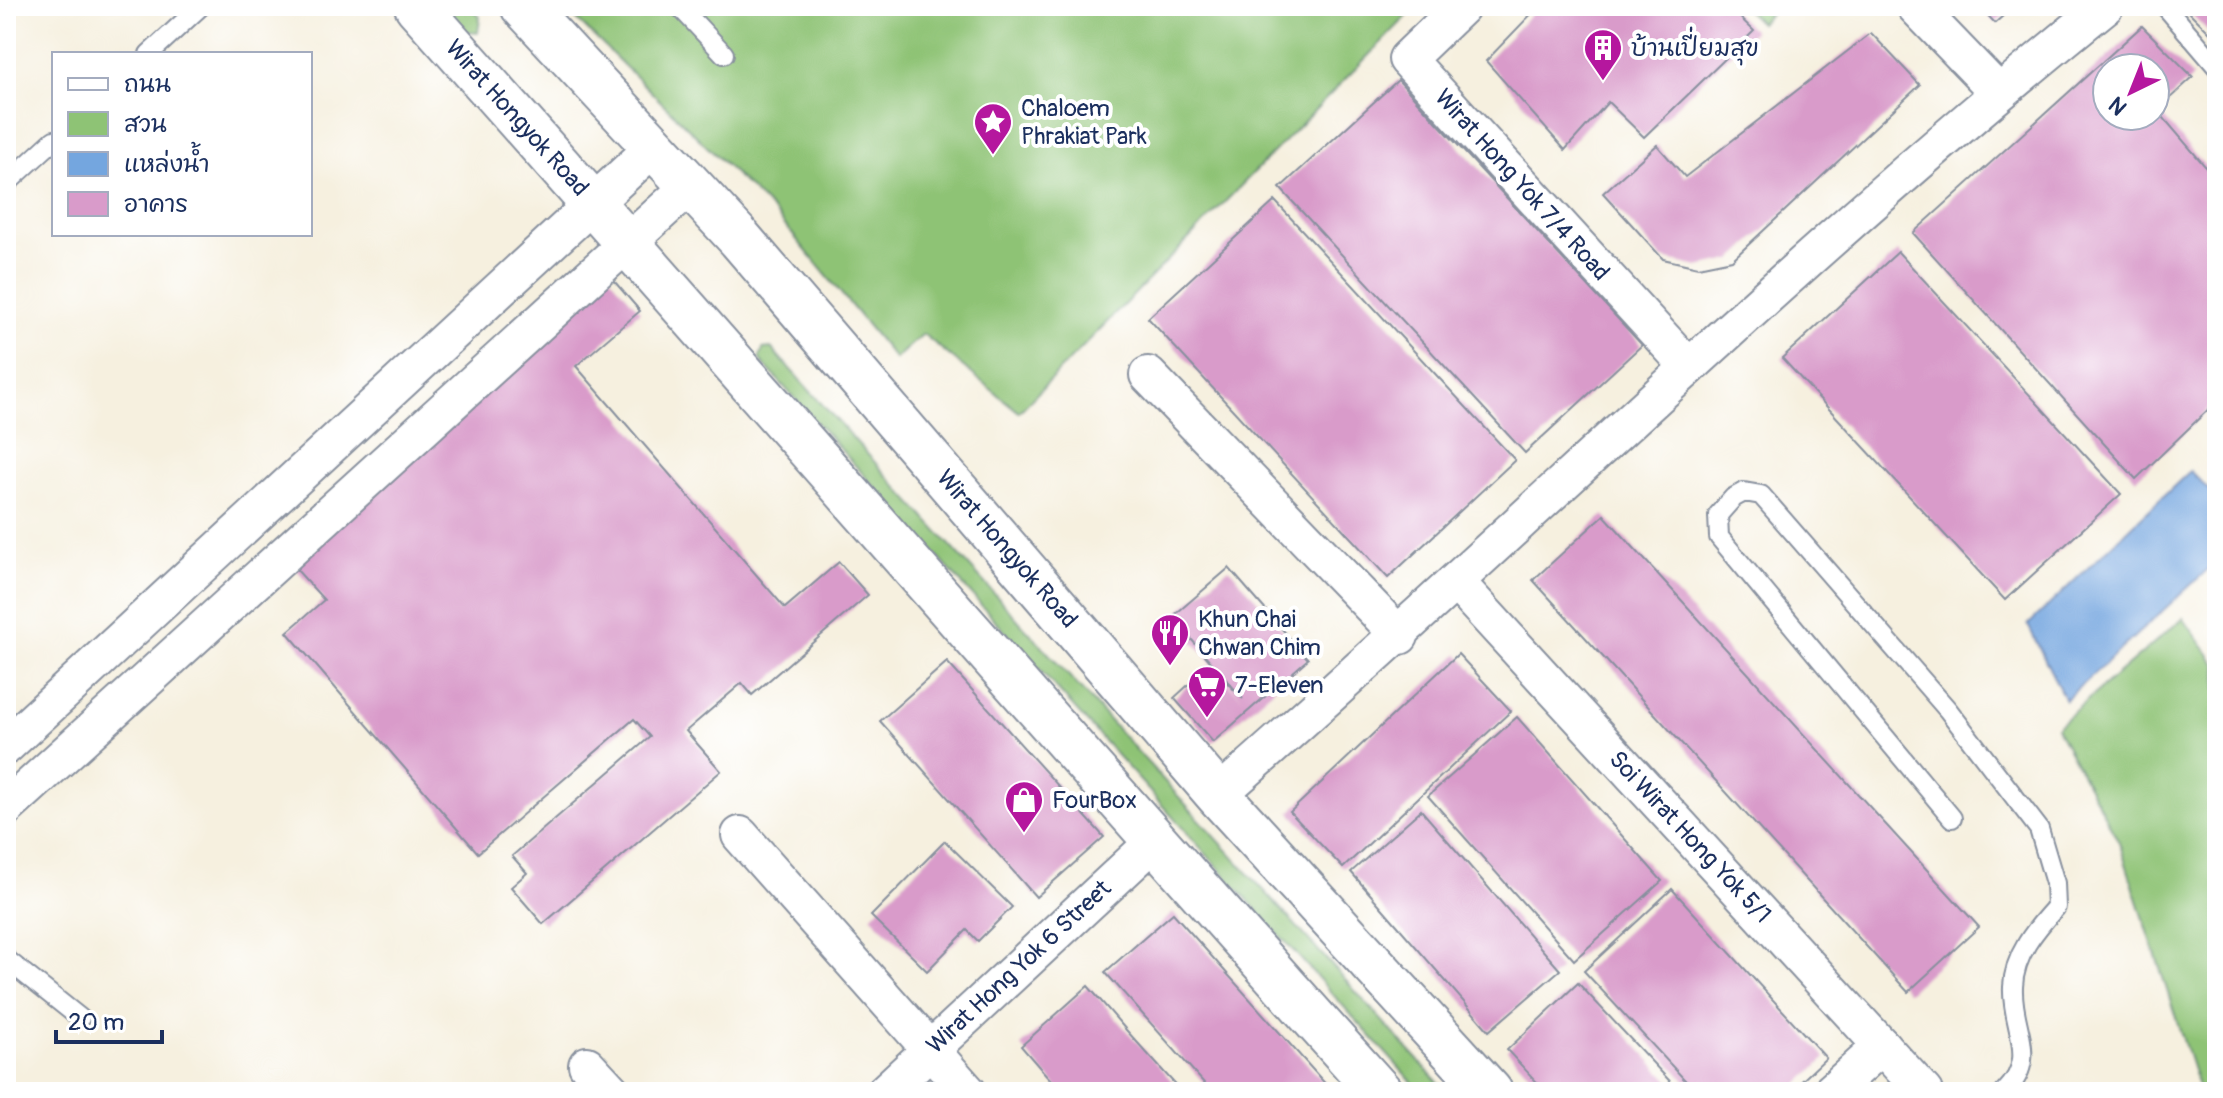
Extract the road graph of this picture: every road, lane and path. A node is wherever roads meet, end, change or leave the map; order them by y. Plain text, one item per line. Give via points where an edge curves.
1 (201, 6) edge
2 (417, 6) edge
3 (523, 6) edge
4 (679, 6) edge
5 (1462, 6) edge
6 (1915, 6) edge
7 (2105, 6) edge
8 (2165, 6) edge
9 (151, 52) edge
10 (724, 54) dead end
11 (2217, 67) edge
12 (1998, 92) junction
13 (52, 142) edge
14 (653, 148) junction
15 (6, 184) edge
16 (691, 185) junction
17 (592, 202) junction
18 (628, 241) junction
19 (1689, 367) junction
20 (1148, 375) dead end
21 (1456, 582) junction
22 (1400, 636) junction
23 (6, 746) edge
24 (1218, 795) junction
25 (6, 808) edge
26 (1952, 818) dead end
27 (740, 835) dead end
28 (1154, 842) junction
29 (6, 959) edge
30 (80, 1018) dead end
31 (1882, 1046) junction
32 (930, 1049) junction
33 (587, 1065) dead end
34 (612, 1092) edge
35 (885, 1092) edge
36 (968, 1092) edge
37 (1380, 1092) edge
38 (1490, 1092) edge
39 (1831, 1092) edge
40 (1924, 1092) edge
41 (2005, 1092) edge

1 - 9 lane
2 - 17 main road, Wirat Hongyok Road
3 - 14 main road, Wirat Hongyok Road
4 - 10 lane
5 - 19 street, Wirat Hong Yok 7/4 Road via 1407,59
6 - 12 street
7 - 12 street
8 - 11 lane
12 - 19 street
13 - 15 lane
14 - 16 main road, Wirat Hongyok Road
14 - 17 street
16 - 18 street
16 - 24 main road, Wirat Hongyok Road
17 - 18 main road, Wirat Hongyok Road
17 - 23 street
18 - 25 street
18 - 28 main road, Wirat Hongyok Road
19 - 21 street
20 - 22 street
21 - 22 street
21 - 31 street, Soi Wirat Hong Yok 5/1
22 - 24 street
24 - 38 main road, Wirat Hongyok Road
26 - 41 lane via 1719,537 1718,515 1733,498 1744,492 1761,495 1948,710 2039,829 2055,883 2056,907 2021,952 2013,987 2024,1058 2020,1077
27 - 32 street
28 - 32 street, Wirat Hong Yok 6 Street
28 - 37 main road, Wirat Hongyok Road
29 - 30 lane
31 - 39 street
31 - 40 street, Soi Wirat Hong Yok 5/1
32 - 35 street, Wirat Hong Yok 6 Street
32 - 36 street
33 - 34 street

